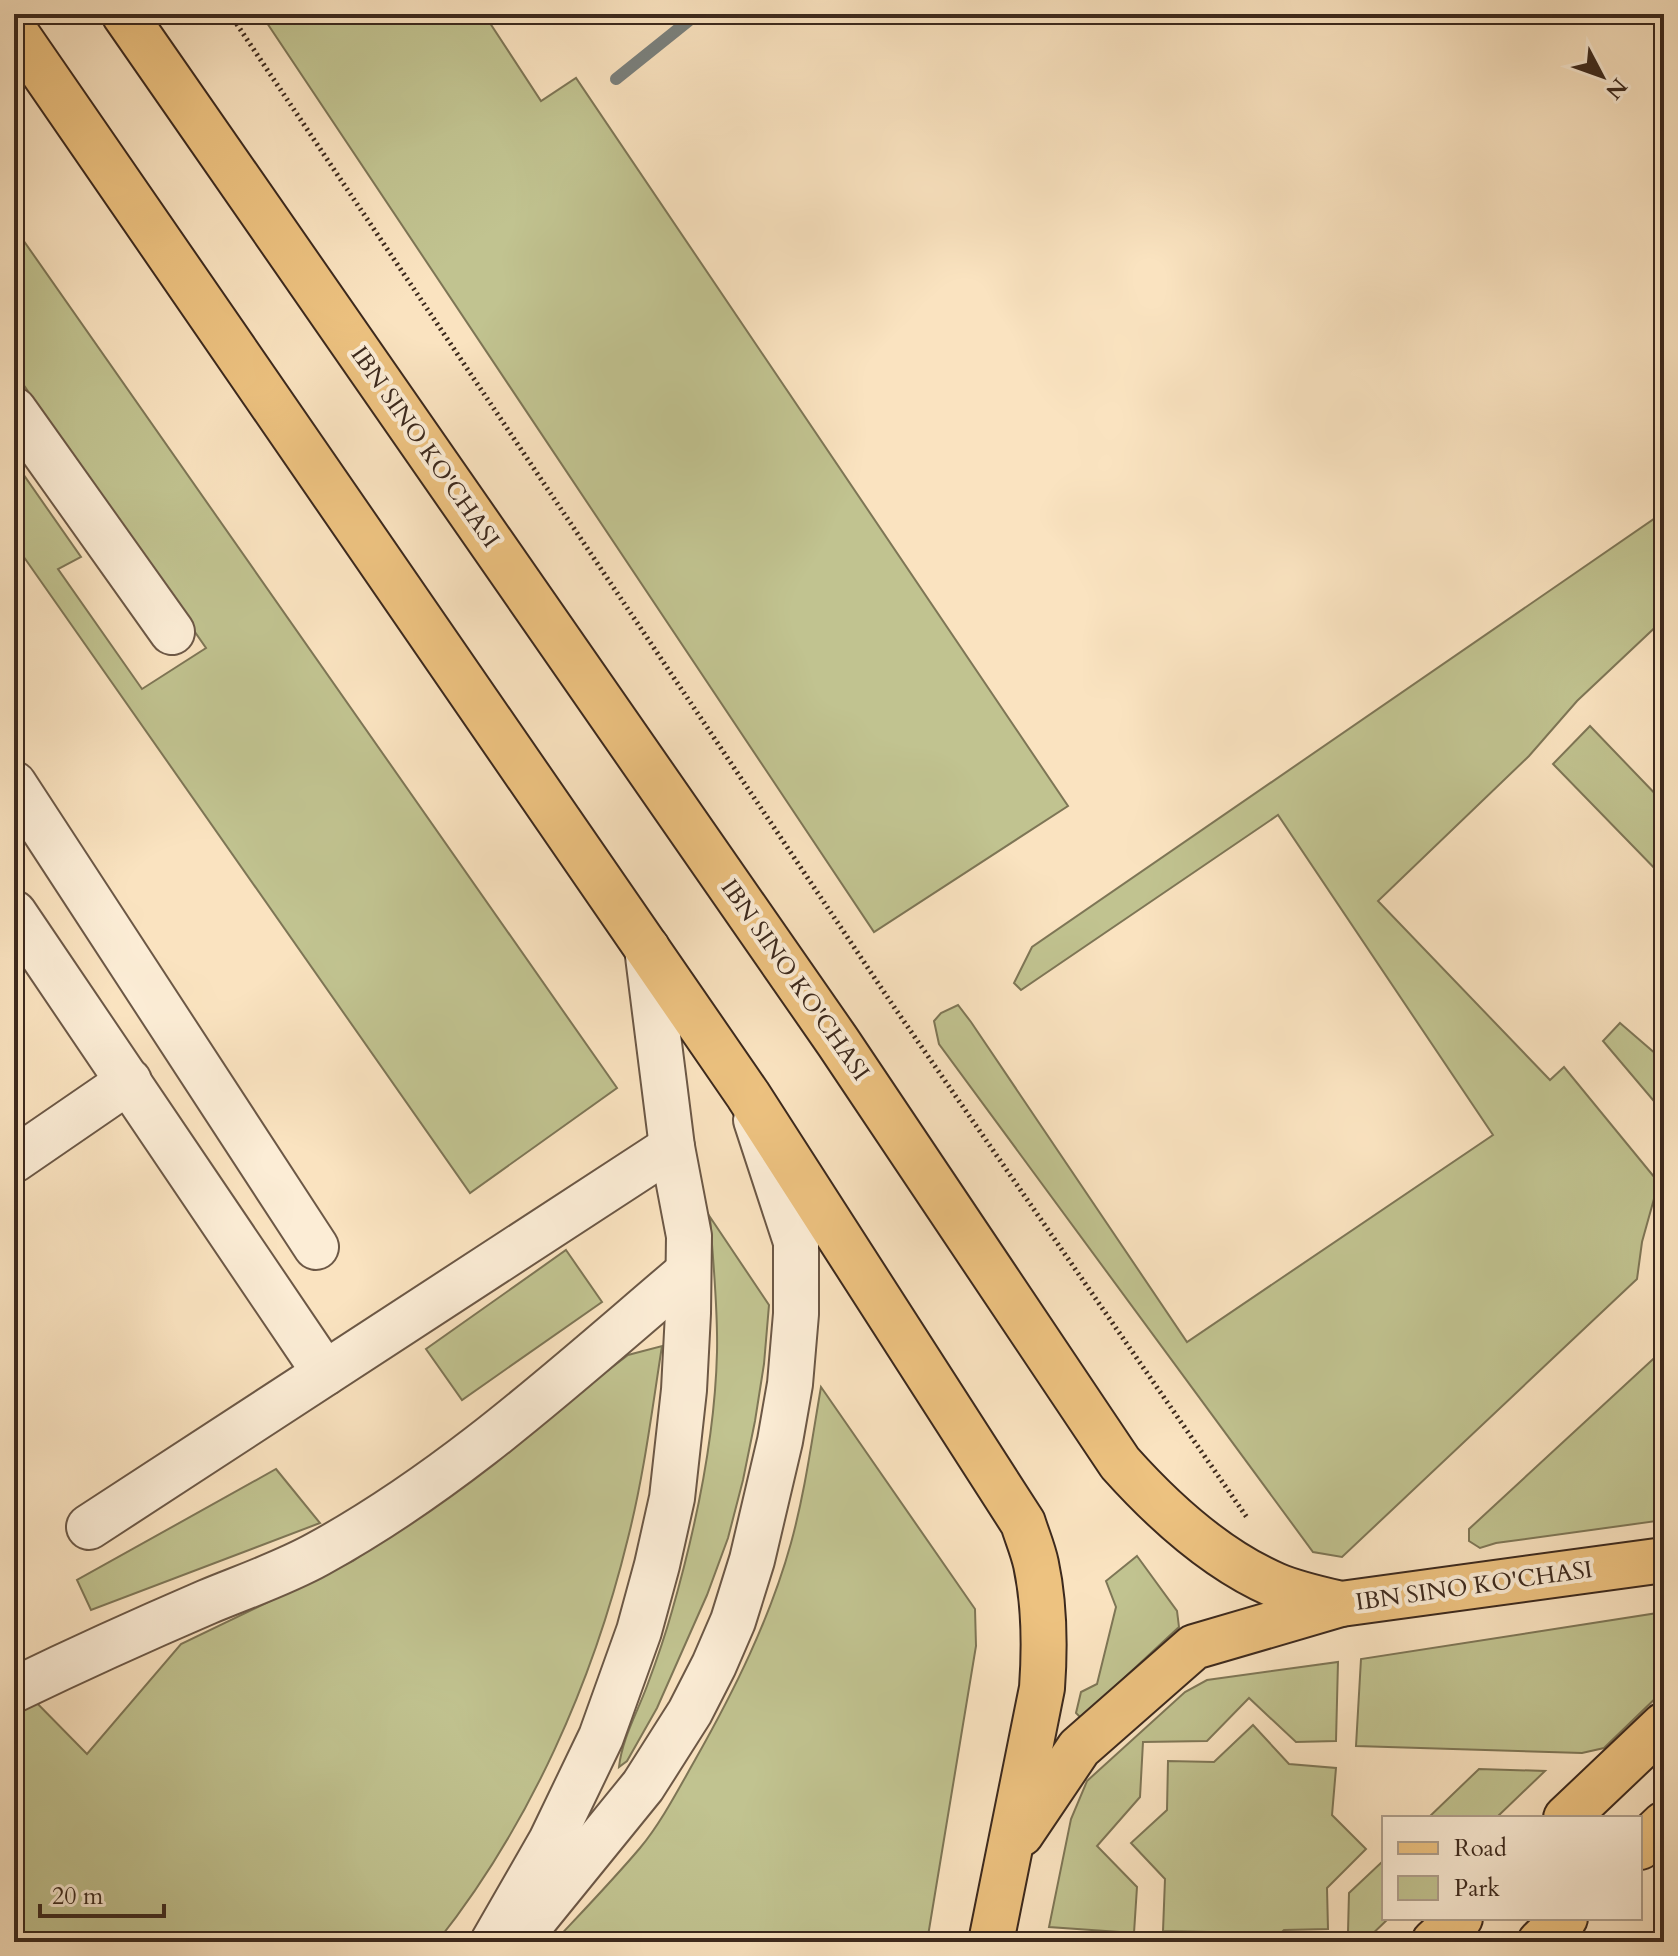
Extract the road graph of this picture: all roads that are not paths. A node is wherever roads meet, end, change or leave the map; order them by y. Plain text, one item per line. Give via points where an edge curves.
1 (124, 14) edge
2 (14, 30) edge
3 (14, 410) edge
4 (172, 632) dead end
5 (15, 788) edge
6 (14, 913) edge
7 (647, 948) junction
8 (129, 1081) junction
9 (748, 1095) junction
10 (672, 1147) junction
11 (14, 1160) edge
12 (316, 1247) dead end
13 (688, 1272) junction
14 (325, 1373) junction
15 (89, 1527) dead end
16 (1662, 1561) edge
17 (1341, 1604) junction
18 (14, 1690) edge
19 (1664, 1725) edge
20 (1568, 1816) edge
21 (1664, 1824) edge
22 (1642, 1845) edge
23 (1009, 1852) junction
24 (1458, 1920) edge
25 (1563, 1920) edge
26 (493, 1942) edge
27 (516, 1942) edge
28 (991, 1942) edge
29 (1434, 1942) edge
30 (1540, 1942) edge

1 - 17 main road, IBN SINO KO'CHASI via 838,1042 1120,1463 1164,1509 1237,1564 1275,1585
2 - 7 main road
3 - 4 street
5 - 12 street
6 - 8 street
7 - 9 main road
7 - 10 street
8 - 11 street
8 - 14 street
9 - 23 main road via 1023,1523 1035,1562 1045,1646 1042,1688
9 - 27 street via 796,1242 790,1384 752,1560 733,1621 690,1712 643,1786
10 - 13 street via 689,1236
10 - 14 street
13 - 18 street via 497,1434 374,1522 315,1556
13 - 26 street via 684,1390 672,1498 639,1631 589,1763
14 - 15 street
16 - 17 main road, IBN SINO KO'CHASI
17 - 23 main road via 1194,1647 1079,1748
19 - 20 main road
21 - 22 main road
23 - 28 main road
24 - 29 main road
25 - 30 main road

